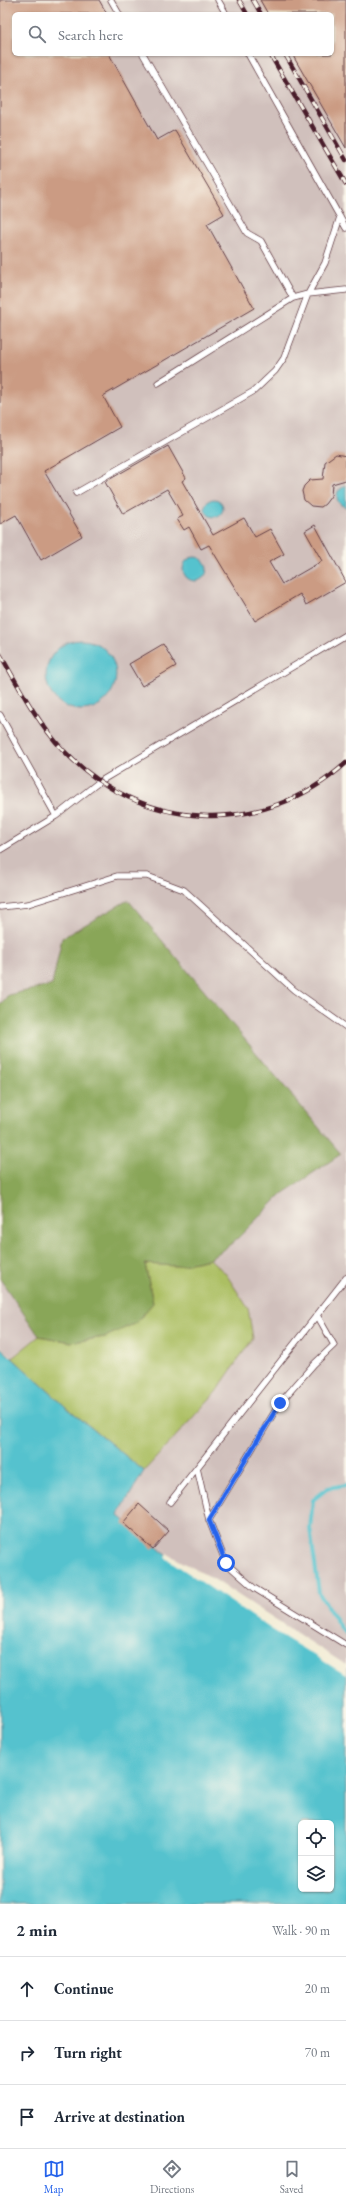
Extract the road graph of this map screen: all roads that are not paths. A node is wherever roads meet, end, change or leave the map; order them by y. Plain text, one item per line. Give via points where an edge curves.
1 (111, 0) edge
2 (218, 0) edge
3 (118, 12) edge
4 (225, 12) edge
5 (144, 56) edge
6 (249, 56) edge
7 (340, 217) junction
8 (346, 228) edge
9 (346, 290) edge
10 (308, 294) junction
11 (293, 298) junction
12 (158, 383) dead end
13 (76, 493) dead end
14 (346, 636) edge
15 (0, 714) edge
16 (56, 816) junction
17 (0, 850) edge
18 (0, 907) edge
19 (346, 1027) edge
20 (346, 1278) edge
21 (317, 1315) junction
22 (197, 1468) junction
23 (170, 1502) dead end
24 (209, 1520) junction
25 (346, 1645) edge

1 - 3 lane
2 - 4 lane
5 - 11 lane via 247,233 261,241
6 - 7 lane
7 - 8 lane
7 - 10 lane via 325,263
9 - 10 lane
10 - 11 lane
10 - 13 lane via 284,358 274,372 254,391
11 - 12 lane
14 - 16 lane via 100,782
15 - 16 lane
16 - 17 lane
18 - 19 lane via 28,904 117,876 147,876 184,890 294,990
20 - 21 lane
21 - 22 lane
21 - 24 lane via 334,1345 280,1403
22 - 23 lane
22 - 24 lane
24 - 25 lane via 226,1563 254,1588

